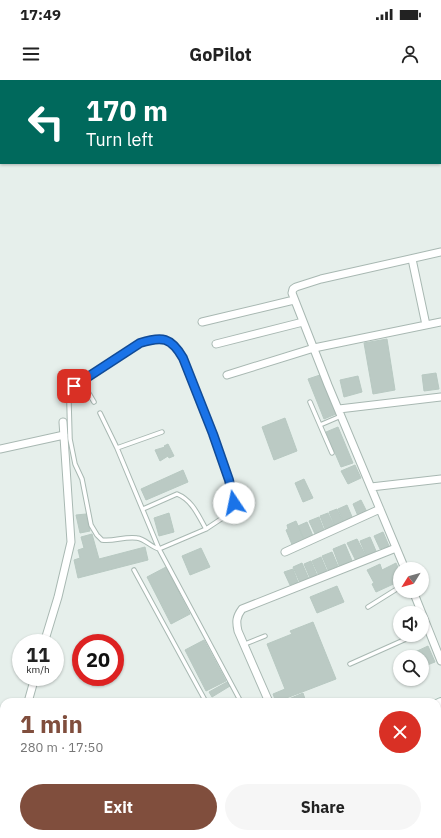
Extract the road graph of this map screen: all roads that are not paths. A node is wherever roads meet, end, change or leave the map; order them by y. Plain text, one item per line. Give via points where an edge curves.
1 (441, 252) edge
2 (412, 259) junction
3 (294, 300) junction
4 (202, 322) dead end
5 (303, 322) junction
6 (441, 322) edge
7 (426, 325) junction
8 (216, 344) dead end
9 (314, 348) junction
10 (227, 375) dead end
11 (81, 380) junction
12 (441, 396) edge
13 (94, 402) dead end
14 (310, 402) dead end
15 (340, 412) junction
16 (100, 413) dead end
17 (63, 422) dead end
18 (320, 425) junction
19 (162, 432) dead end
20 (64, 434) junction
21 (117, 448) junction
22 (0, 449) edge
23 (332, 453) dead end
24 (441, 479) edge
25 (371, 488) junction
26 (143, 509) junction
27 (380, 509) junction
28 (206, 529) junction
29 (396, 548) junction
30 (159, 549) junction
31 (285, 552) dead end
32 (401, 562) edge
33 (134, 570) dead end
34 (393, 591) edge
35 (368, 607) dead end
36 (47, 634) edge
37 (265, 636) dead end
38 (429, 638) edge
39 (399, 642) edge
40 (245, 644) junction
41 (441, 661) edge
42 (350, 664) dead end
43 (32, 686) edge
44 (29, 698) edge
45 (204, 698) edge
46 (239, 698) edge
47 (267, 698) edge

1 - 2 street
2 - 3 street via 296,287 292,293
2 - 7 street
3 - 4 street
3 - 5 street
5 - 8 street
5 - 9 street
6 - 7 street
7 - 9 street
9 - 10 street
9 - 15 street
11 - 13 lane
11 - 28 lane via 140,343 164,339 177,348 213,434 234,496 231,511
11 - 30 lane via 70,392 70,439 92,525 102,540 136,538
12 - 15 street
14 - 18 lane
15 - 18 lane
15 - 25 street
16 - 21 lane
17 - 20 street
18 - 23 lane
19 - 21 lane
20 - 22 street
20 - 36 street via 71,542
21 - 26 lane
24 - 25 street
25 - 27 street
26 - 28 lane via 177,494 189,502
26 - 30 lane
27 - 29 street
27 - 31 street
28 - 30 lane
29 - 32 street
29 - 40 street via 242,609 236,623
30 - 46 lane
33 - 45 lane
34 - 35 lane
37 - 40 lane
38 - 41 street
39 - 42 lane
40 - 47 street
43 - 44 street

